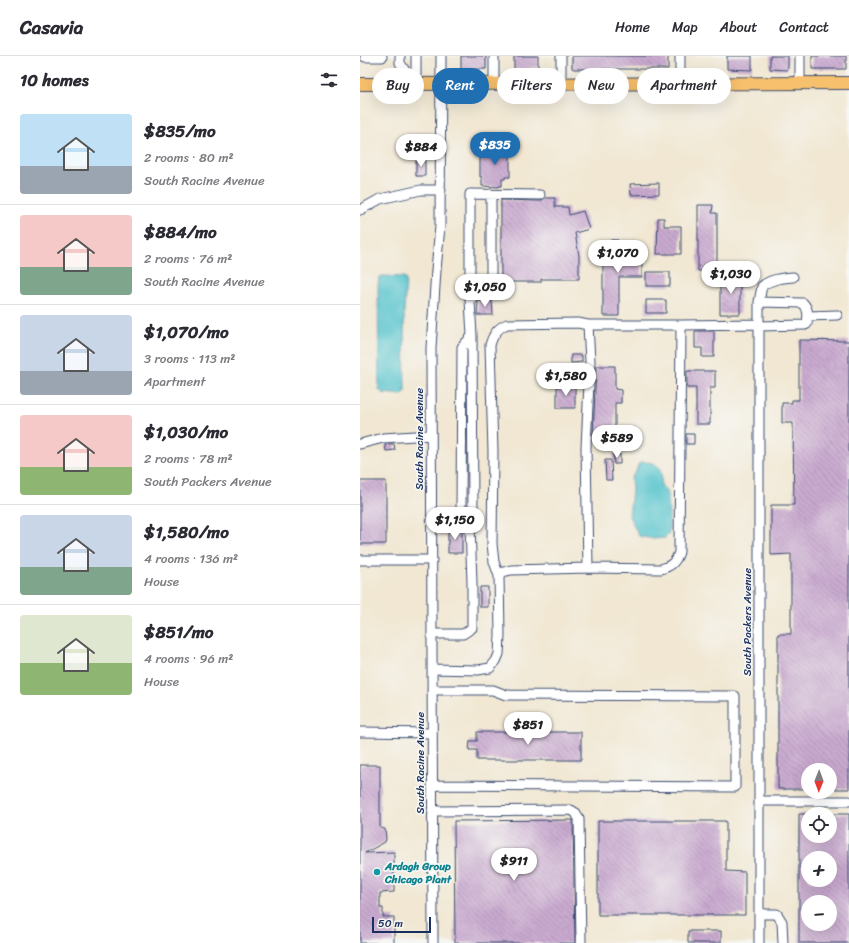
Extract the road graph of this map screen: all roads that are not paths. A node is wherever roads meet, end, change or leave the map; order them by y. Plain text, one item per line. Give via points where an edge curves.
1 (382, 56) edge
2 (400, 56) edge
3 (416, 56) edge
4 (441, 56) edge
5 (494, 56) edge
6 (561, 56) edge
7 (680, 56) edge
8 (800, 56) edge
9 (365, 57) dead end
10 (403, 68) edge
11 (416, 68) edge
12 (441, 68) edge
13 (561, 68) edge
14 (680, 68) edge
15 (637, 83) edge
16 (731, 83) edge
17 (800, 83) junction
18 (849, 83) edge
19 (360, 84) edge
20 (372, 84) edge
21 (489, 84) edge
22 (494, 84) joint
23 (566, 84) edge
24 (441, 104) edge
25 (441, 190) junction
26 (491, 194) junction
27 (540, 195) dead end
28 (360, 210) edge
29 (793, 277) dead end
30 (470, 300) junction
31 (759, 302) junction
32 (837, 315) dead end
33 (808, 316) junction
34 (588, 325) junction
35 (681, 325) junction
36 (759, 325) junction
37 (431, 435) junction
38 (360, 444) edge
39 (360, 560) edge
40 (432, 560) junction
41 (588, 568) junction
42 (499, 576) junction
43 (432, 634) junction
44 (432, 669) junction
45 (432, 690) junction
46 (360, 732) edge
47 (432, 733) junction
48 (432, 785) junction
49 (759, 801) junction
50 (849, 801) edge
51 (432, 811) junction
52 (759, 914) junction
53 (432, 943) edge
54 (581, 943) edge
55 (759, 943) edge
56 (783, 943) edge

1 - 9 street
2 - 10 street
3 - 11 street
4 - 12 street, South Racine Avenue
5 - 22 street
6 - 13 street
7 - 14 street
8 - 17 street
15 - 23 main road
16 - 17 main road
17 - 18 main road
19 - 20 main road
21 - 22 main road
24 - 25 street, South Racine Avenue
25 - 28 street via 421,190 380,199
25 - 37 street, South Racine Avenue via 431,348
26 - 27 street
26 - 30 street via 491,281
26 - 30 street via 470,194
29 - 31 street, South Packers Avenue via 767,282 762,286
30 - 43 street via 472,336 462,346 460,512 470,525 472,583 468,588 467,622 472,628 463,634
31 - 33 street via 801,302 806,306
31 - 36 street, South Packers Avenue
32 - 33 street
33 - 36 street via 808,324 805,325
34 - 35 street
34 - 41 street
34 - 42 street via 507,324 500,327 492,338 492,544
35 - 36 street
35 - 41 street via 679,552 672,564 661,569
36 - 49 street, South Packers Avenue
37 - 38 street via 383,438
37 - 40 street, South Racine Avenue
39 - 40 street
40 - 43 street, South Racine Avenue
41 - 42 street via 511,570
42 - 44 street via 500,635 496,661 490,668 478,670
43 - 44 street, South Racine Avenue
44 - 45 street, South Racine Avenue
45 - 47 street, South Racine Avenue
45 - 48 street via 493,690 506,694 735,696 735,787
46 - 47 street
47 - 48 street, South Racine Avenue
48 - 51 street, South Racine Avenue
49 - 50 street
49 - 52 street, South Packers Avenue
51 - 53 street, South Racine Avenue
51 - 54 street via 571,810 576,813 579,819
52 - 55 street, South Packers Avenue
52 - 56 street via 777,914 782,922

